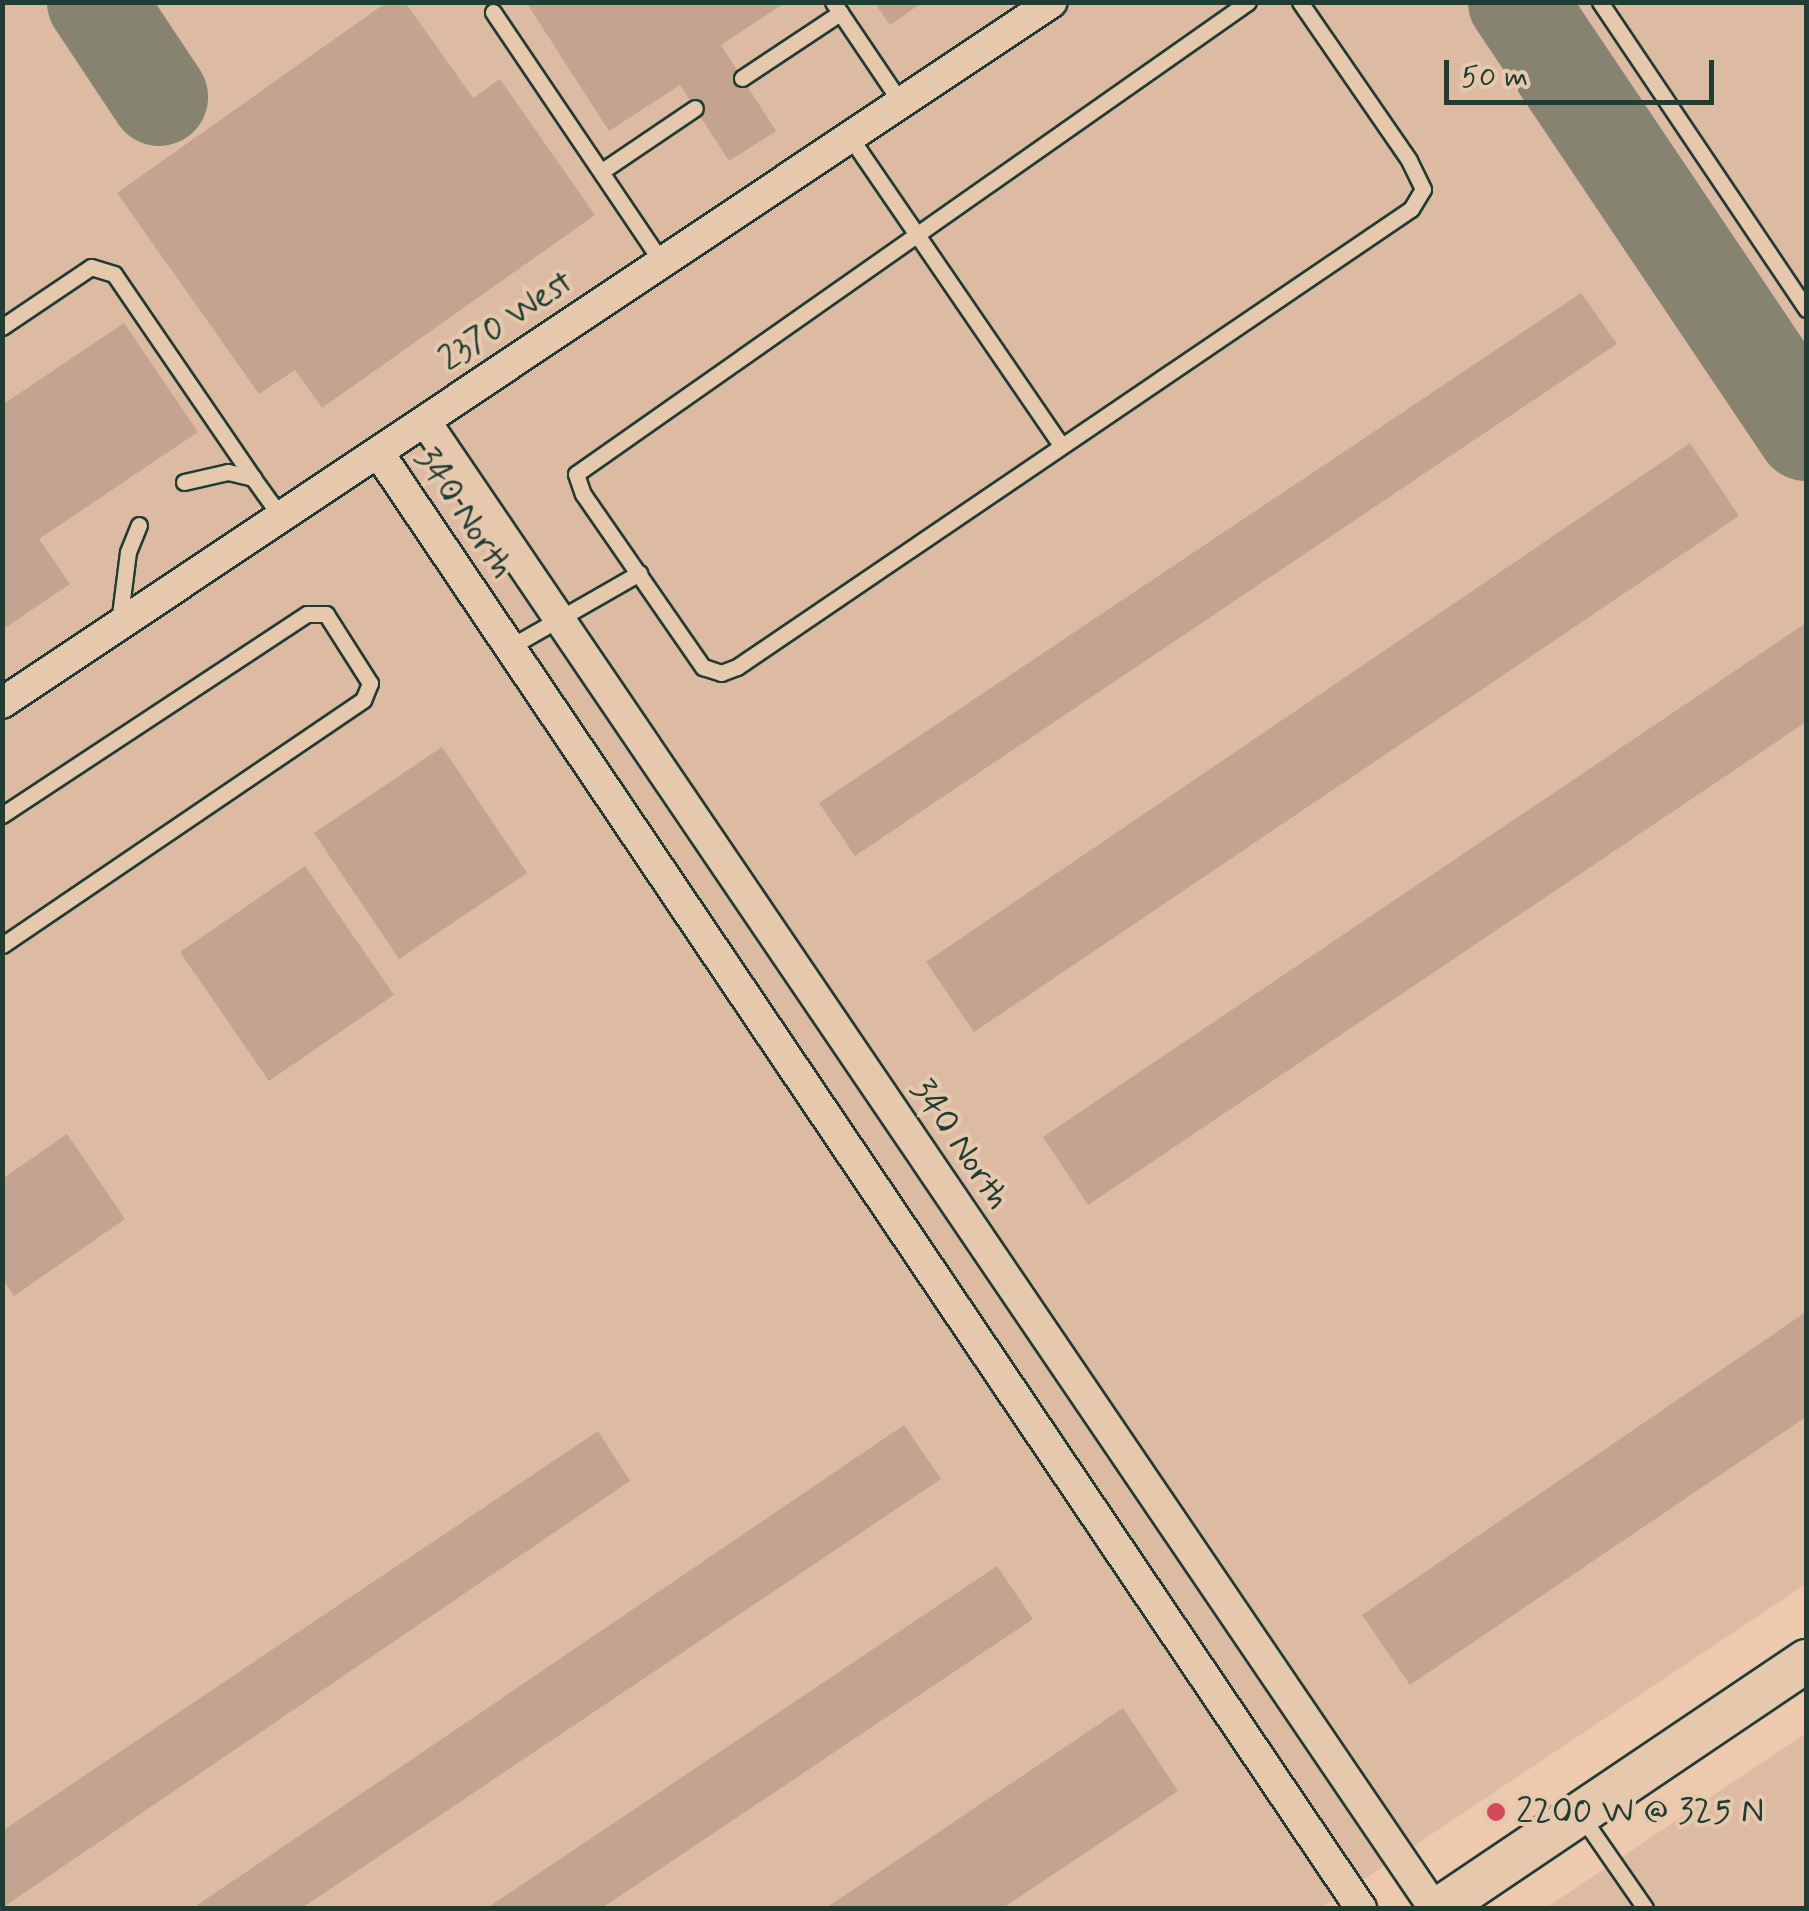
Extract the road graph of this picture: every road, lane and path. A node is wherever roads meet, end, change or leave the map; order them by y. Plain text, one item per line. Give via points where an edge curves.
1 (1052, 2) edge
2 (1248, 2) edge
3 (1300, 2) edge
4 (1600, 2) edge
5 (836, 8) edge
6 (493, 12) dead end
7 (742, 78) dead end
8 (901, 103) junction
9 (695, 108) dead end
10 (850, 137) junction
11 (602, 171) junction
12 (917, 235) junction
13 (662, 262) junction
14 (1806, 308) edge
15 (2, 327) edge
16 (425, 421) junction
17 (1061, 445) junction
18 (378, 452) junction
19 (253, 478) junction
20 (184, 482) dead end
21 (282, 517) junction
22 (139, 525) dead end
23 (638, 573) junction
24 (556, 616) junction
25 (119, 624) junction
26 (510, 647) junction
27 (2, 702) edge
28 (2, 815) edge
29 (2, 945) edge
30 (1806, 1661) edge
31 (1580, 1814) junction
32 (1362, 1908) edge
33 (1437, 1908) edge
34 (1646, 1908) edge

1 - 8 street, 2370 West
2 - 12 lane
3 - 17 lane via 1422,189 1411,210
4 - 14 lane
5 - 7 lane
5 - 8 lane
6 - 11 lane
8 - 10 street, 2370 West
9 - 11 lane
10 - 12 lane
10 - 13 street, 2370 West
11 - 13 lane
12 - 17 lane
12 - 23 lane via 576,474
13 - 16 street, 2370 West
15 - 19 lane via 91,267 114,274
16 - 18 street, 2370 West
16 - 24 street, 340 North
17 - 23 lane via 721,674 703,667
18 - 21 street, 2370 West
18 - 26 street, 340 North
19 - 20 lane via 216,473
19 - 21 lane
21 - 25 street, 2370 West
22 - 25 lane via 120,590
23 - 24 lane
24 - 26 lane
24 - 33 street, 340 North
25 - 27 street, 2370 West
26 - 32 street, 340 North
28 - 29 lane via 307,614 326,614 370,683 363,700
30 - 31 street
31 - 33 street
31 - 34 lane

